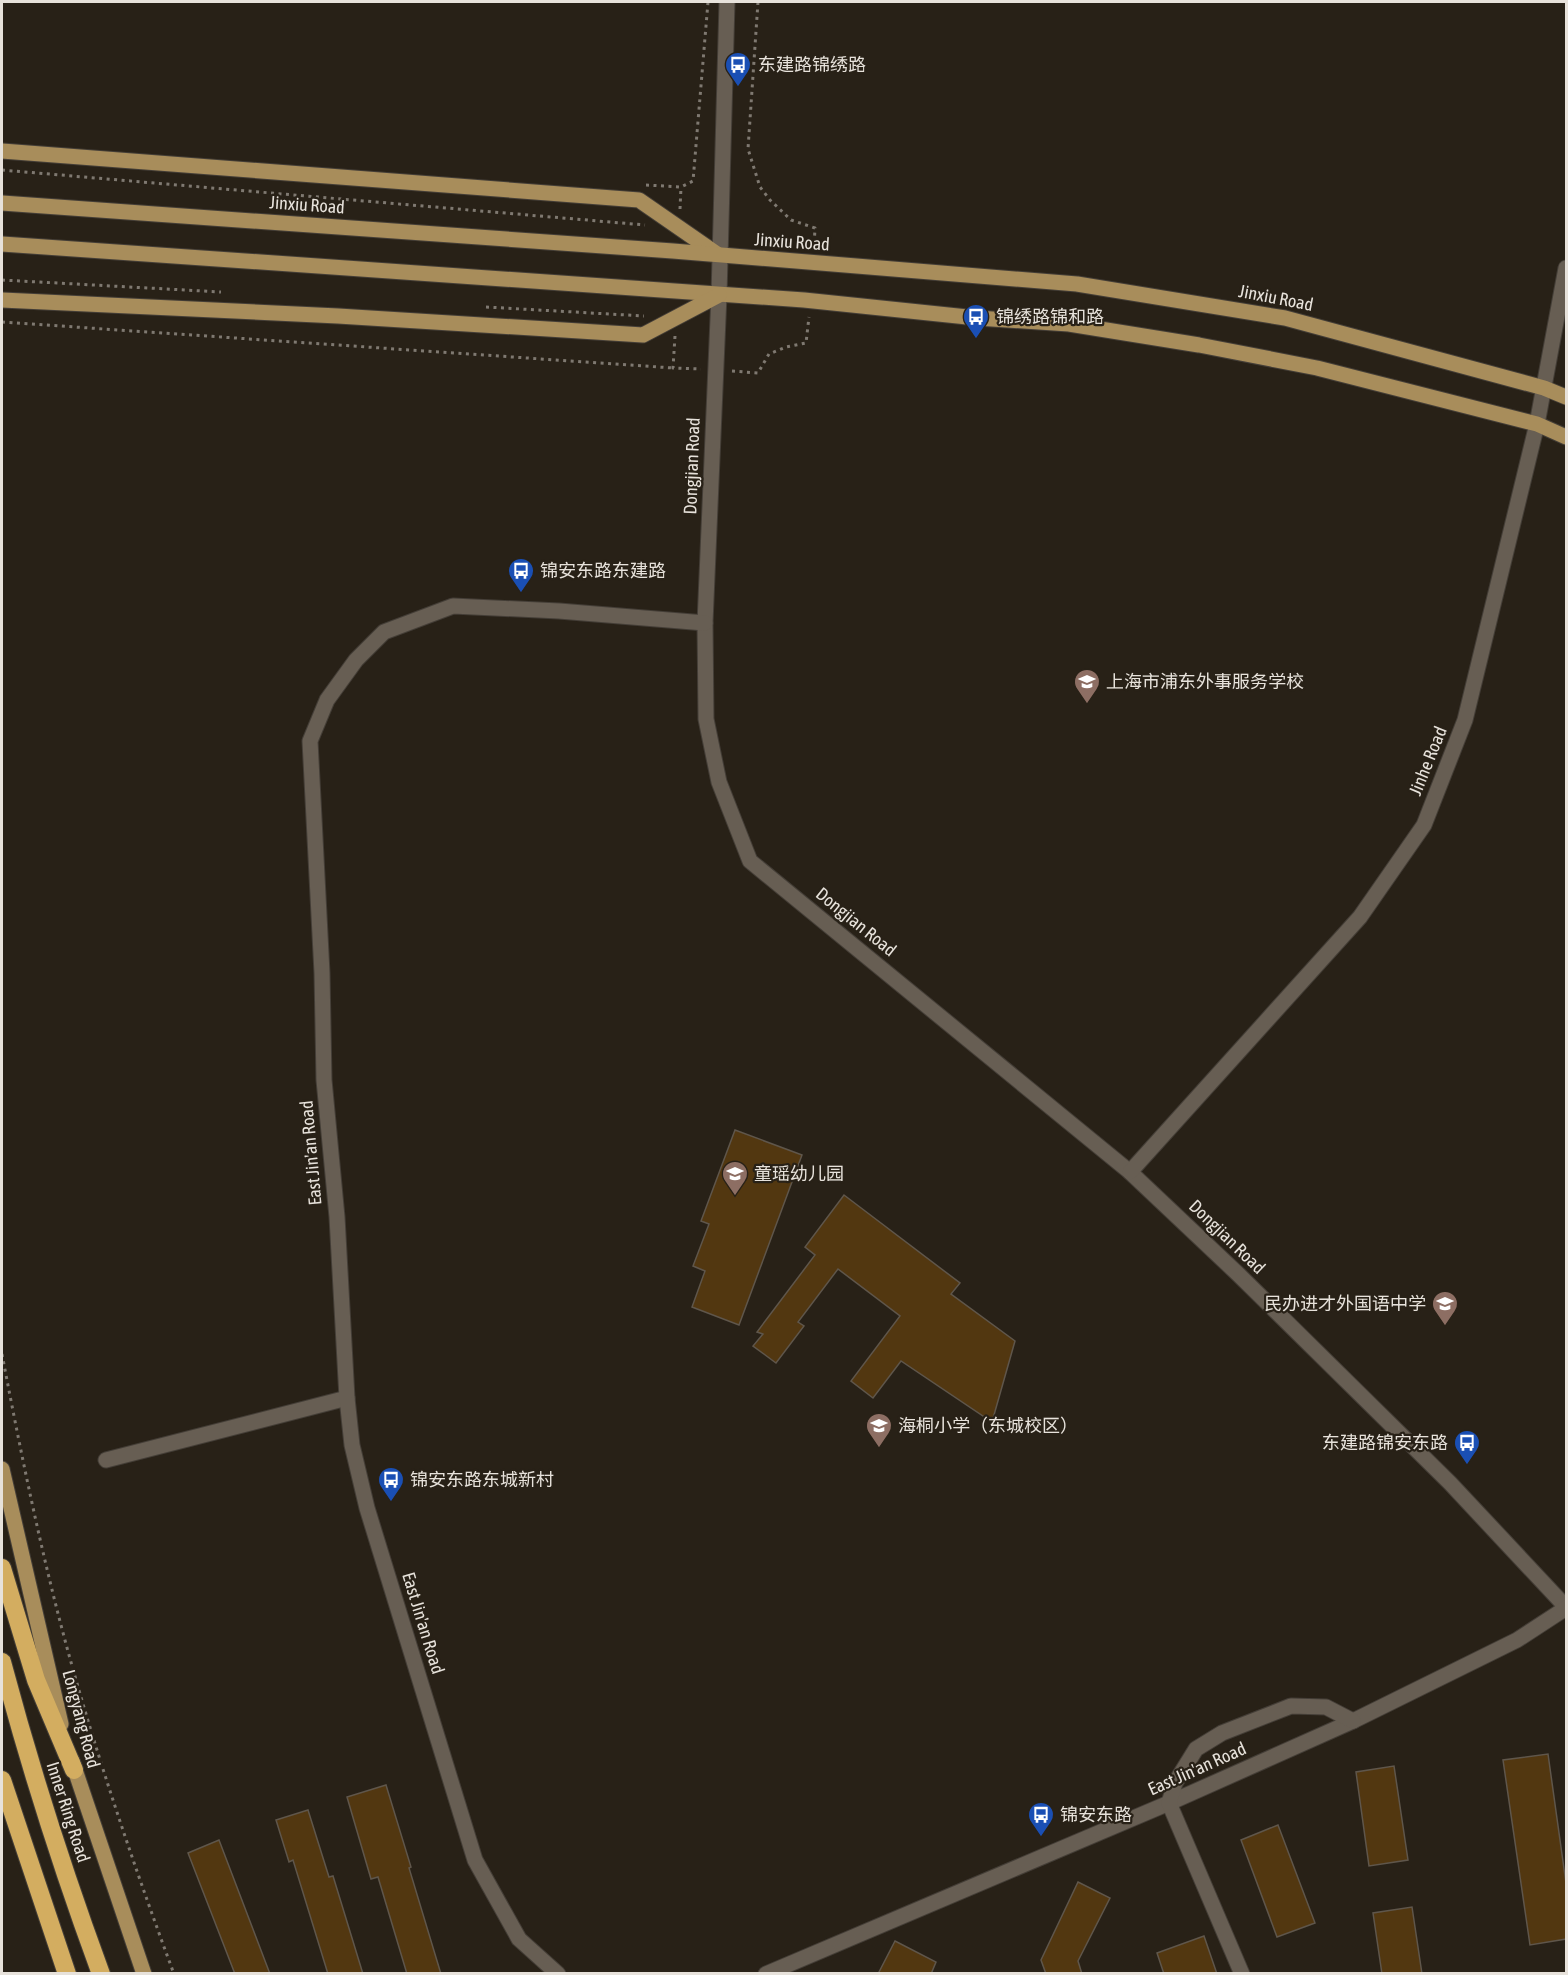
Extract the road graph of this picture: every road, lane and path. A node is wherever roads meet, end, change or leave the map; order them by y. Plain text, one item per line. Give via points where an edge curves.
1 (708, 2) edge
2 (727, 2) edge
3 (2, 151) edge
4 (2, 170) edge
5 (681, 187) dead end
6 (2, 204) edge
7 (679, 228) junction
8 (2, 244) edge
9 (720, 256) junction
10 (1566, 268) edge
11 (719, 295) junction
12 (2, 300) edge
13 (2, 322) edge
14 (673, 368) dead end
15 (1544, 388) junction
16 (1566, 397) edge
17 (1537, 424) junction
18 (1566, 437) edge
19 (705, 623) junction
20 (1130, 1172) junction
21 (2, 1354) edge
22 (347, 1398) junction
23 (106, 1460) dead end
24 (2, 1469) edge
25 (2, 1568) edge
26 (1566, 1607) edge
27 (2, 1662) edge
28 (1353, 1721) junction
29 (74, 1770) junction
30 (2, 1780) edge
31 (1169, 1803) junction
32 (67, 1974) edge
33 (101, 1974) edge
34 (144, 1974) edge
35 (174, 1974) edge
36 (558, 1974) edge
37 (766, 1974) edge
38 (1242, 1974) edge

1 - 5 path via 693,181
2 - 9 street, Dongjian Road
3 - 7 main road via 639,200
4 - 7 path
6 - 9 main road, Jinxiu Road
7 - 9 main road
8 - 11 main road
9 - 11 street, Dongjian Road
9 - 15 main road, Jinxiu Road via 1077,284 1273,316
10 - 15 street, Jinhe Road
11 - 12 main road via 643,335 338,315
11 - 17 main road via 1081,326 1317,368
11 - 19 street, Dongjian Road
13 - 14 path
15 - 16 main road, Jinxiu Road
15 - 17 street, Jinhe Road
17 - 18 main road
17 - 20 street, Jinhe Road via 1465,720 1424,825 1360,917
19 - 20 street, Dongjian Road via 706,719 719,782 750,861
19 - 22 street, East Jin'an Road via 453,606 384,632 356,660 327,700 310,741 324,1080 337,1217
20 - 26 street, Dongjian Road via 1442,1475
21 - 35 path via 68,1652 113,1801
22 - 23 street
22 - 36 street, East Jin'an Road via 352,1445 367,1508 475,1860 519,1939
24 - 29 main road, Longyang Road
25 - 29 highway via 36,1680
26 - 28 street, East Jin'an Road via 1518,1640
27 - 33 highway, Inner Ring Road via 61,1862
28 - 31 street, East Jin'an Road
28 - 31 street via 1326,1707 1291,1706 1222,1732 1196,1749 1175,1783
29 - 34 main road, Longyang Road
30 - 32 highway
31 - 37 street, East Jin'an Road
31 - 38 street

